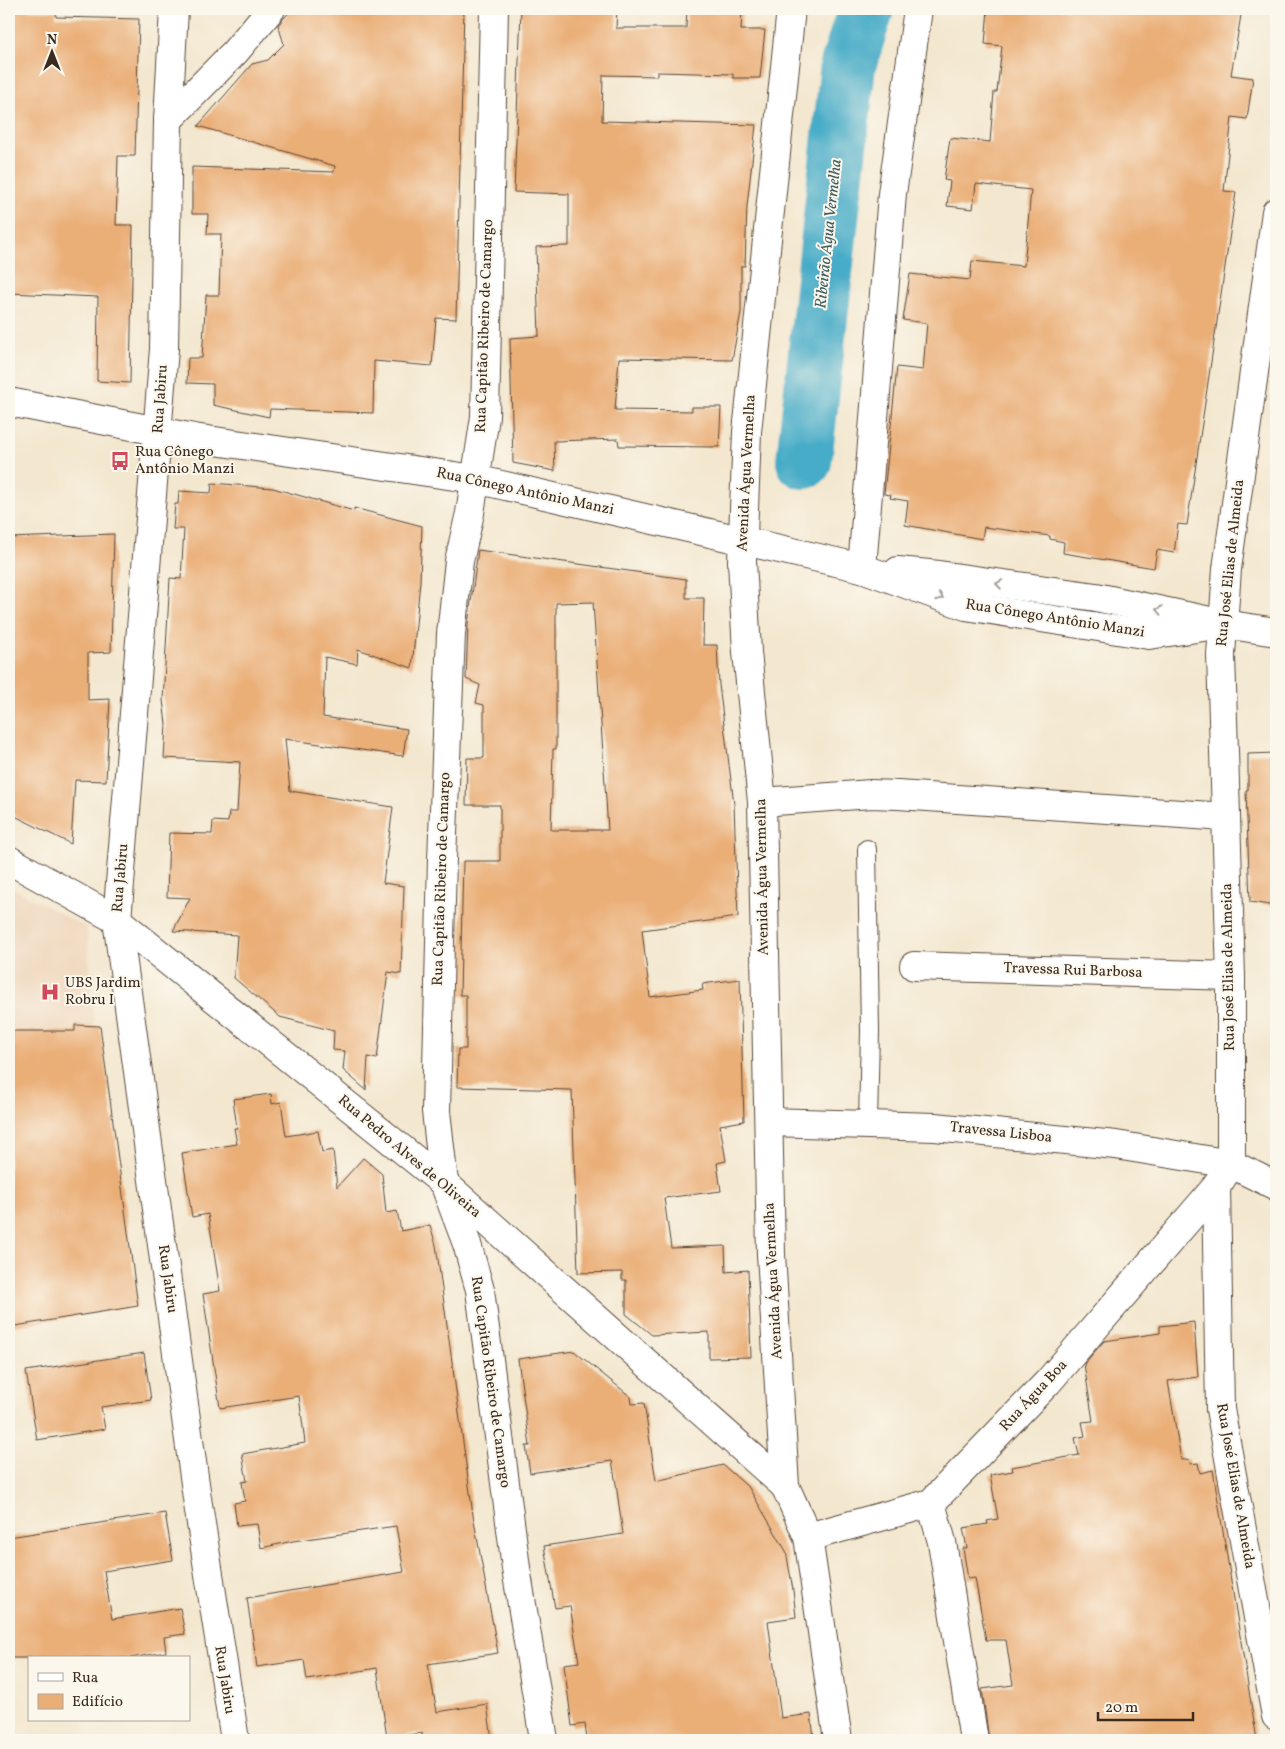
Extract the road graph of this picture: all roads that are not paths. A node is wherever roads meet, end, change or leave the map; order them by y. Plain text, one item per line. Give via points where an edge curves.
1 (174, 9) edge
2 (271, 9) edge
3 (494, 9) edge
4 (791, 9) edge
5 (918, 9) edge
6 (168, 120) junction
7 (1276, 212) edge
8 (9, 402) edge
9 (159, 432) junction
10 (475, 479) junction
11 (742, 539) junction
12 (862, 568) junction
13 (1224, 624) junction
14 (1276, 632) edge
15 (762, 802) junction
16 (1226, 817) junction
17 (867, 849) dead end
18 (9, 860) edge
19 (118, 920) junction
20 (914, 966) dead end
21 (1231, 976) junction
22 (769, 1122) junction
23 (868, 1124) junction
24 (1231, 1164) junction
25 (444, 1183) junction
26 (1276, 1186) edge
27 (1216, 1187) junction
28 (785, 1486) junction
29 (931, 1503) junction
30 (808, 1537) junction
31 (1276, 1716) edge
32 (235, 1740) edge
33 (544, 1740) edge
34 (838, 1740) edge
35 (974, 1740) edge

1 - 6 street, Rua Jabiru
2 - 6 street via 235,52
3 - 10 street, Rua Capitão Ribeiro de Camargo via 485,417
4 - 11 street, Avenida Água Vermelha via 746,432
5 - 12 street via 892,194
6 - 9 street, Rua Jabiru via 164,349
7 - 13 street, Rua José Elias de Almeida via 1227,569
8 - 9 street, Rua Cônego Antônio Manzi
9 - 10 street, Rua Cônego Antônio Manzi
9 - 19 street, Rua Jabiru
10 - 11 street, Rua Cônego Antônio Manzi
10 - 25 street, Rua Capitão Ribeiro de Camargo via 451,634 435,1073
11 - 12 street, Rua Cônego Antônio Manzi
11 - 15 street, Avenida Água Vermelha via 747,652
12 - 13 street, Rua Cônego Antônio Manzi via 966,606 1149,636
13 - 14 street, Rua Cônego Antônio Manzi
13 - 16 street, Rua José Elias de Almeida via 1221,655
15 - 16 street via 871,794
15 - 22 street, Avenida Água Vermelha
16 - 21 street, Rua José Elias de Almeida
17 - 23 lane
18 - 19 street, Rua Pedro Alves de Oliveira
19 - 25 street, Rua Pedro Alves de Oliveira
19 - 32 street, Rua Jabiru via 198,1507
20 - 21 street, Travessa Rui Barbosa
21 - 24 street, Rua José Elias de Almeida
22 - 23 street, Travessa Lisboa
22 - 28 street, Avenida Água Vermelha via 771,1254
23 - 24 street, Travessa Lisboa via 935,1127 1116,1145
24 - 26 street, Travessa Lisboa
24 - 27 street
25 - 28 street, Rua Pedro Alves de Oliveira
25 - 33 street, Rua Capitão Ribeiro de Camargo via 480,1290 516,1568
27 - 29 street, Rua Água Boa via 1048,1382
27 - 31 street, Rua José Elias de Almeida via 1220,1409
28 - 30 street, Avenida Água Vermelha
29 - 30 street
29 - 35 street via 942,1542
30 - 34 street, Avenida Água Vermelha

